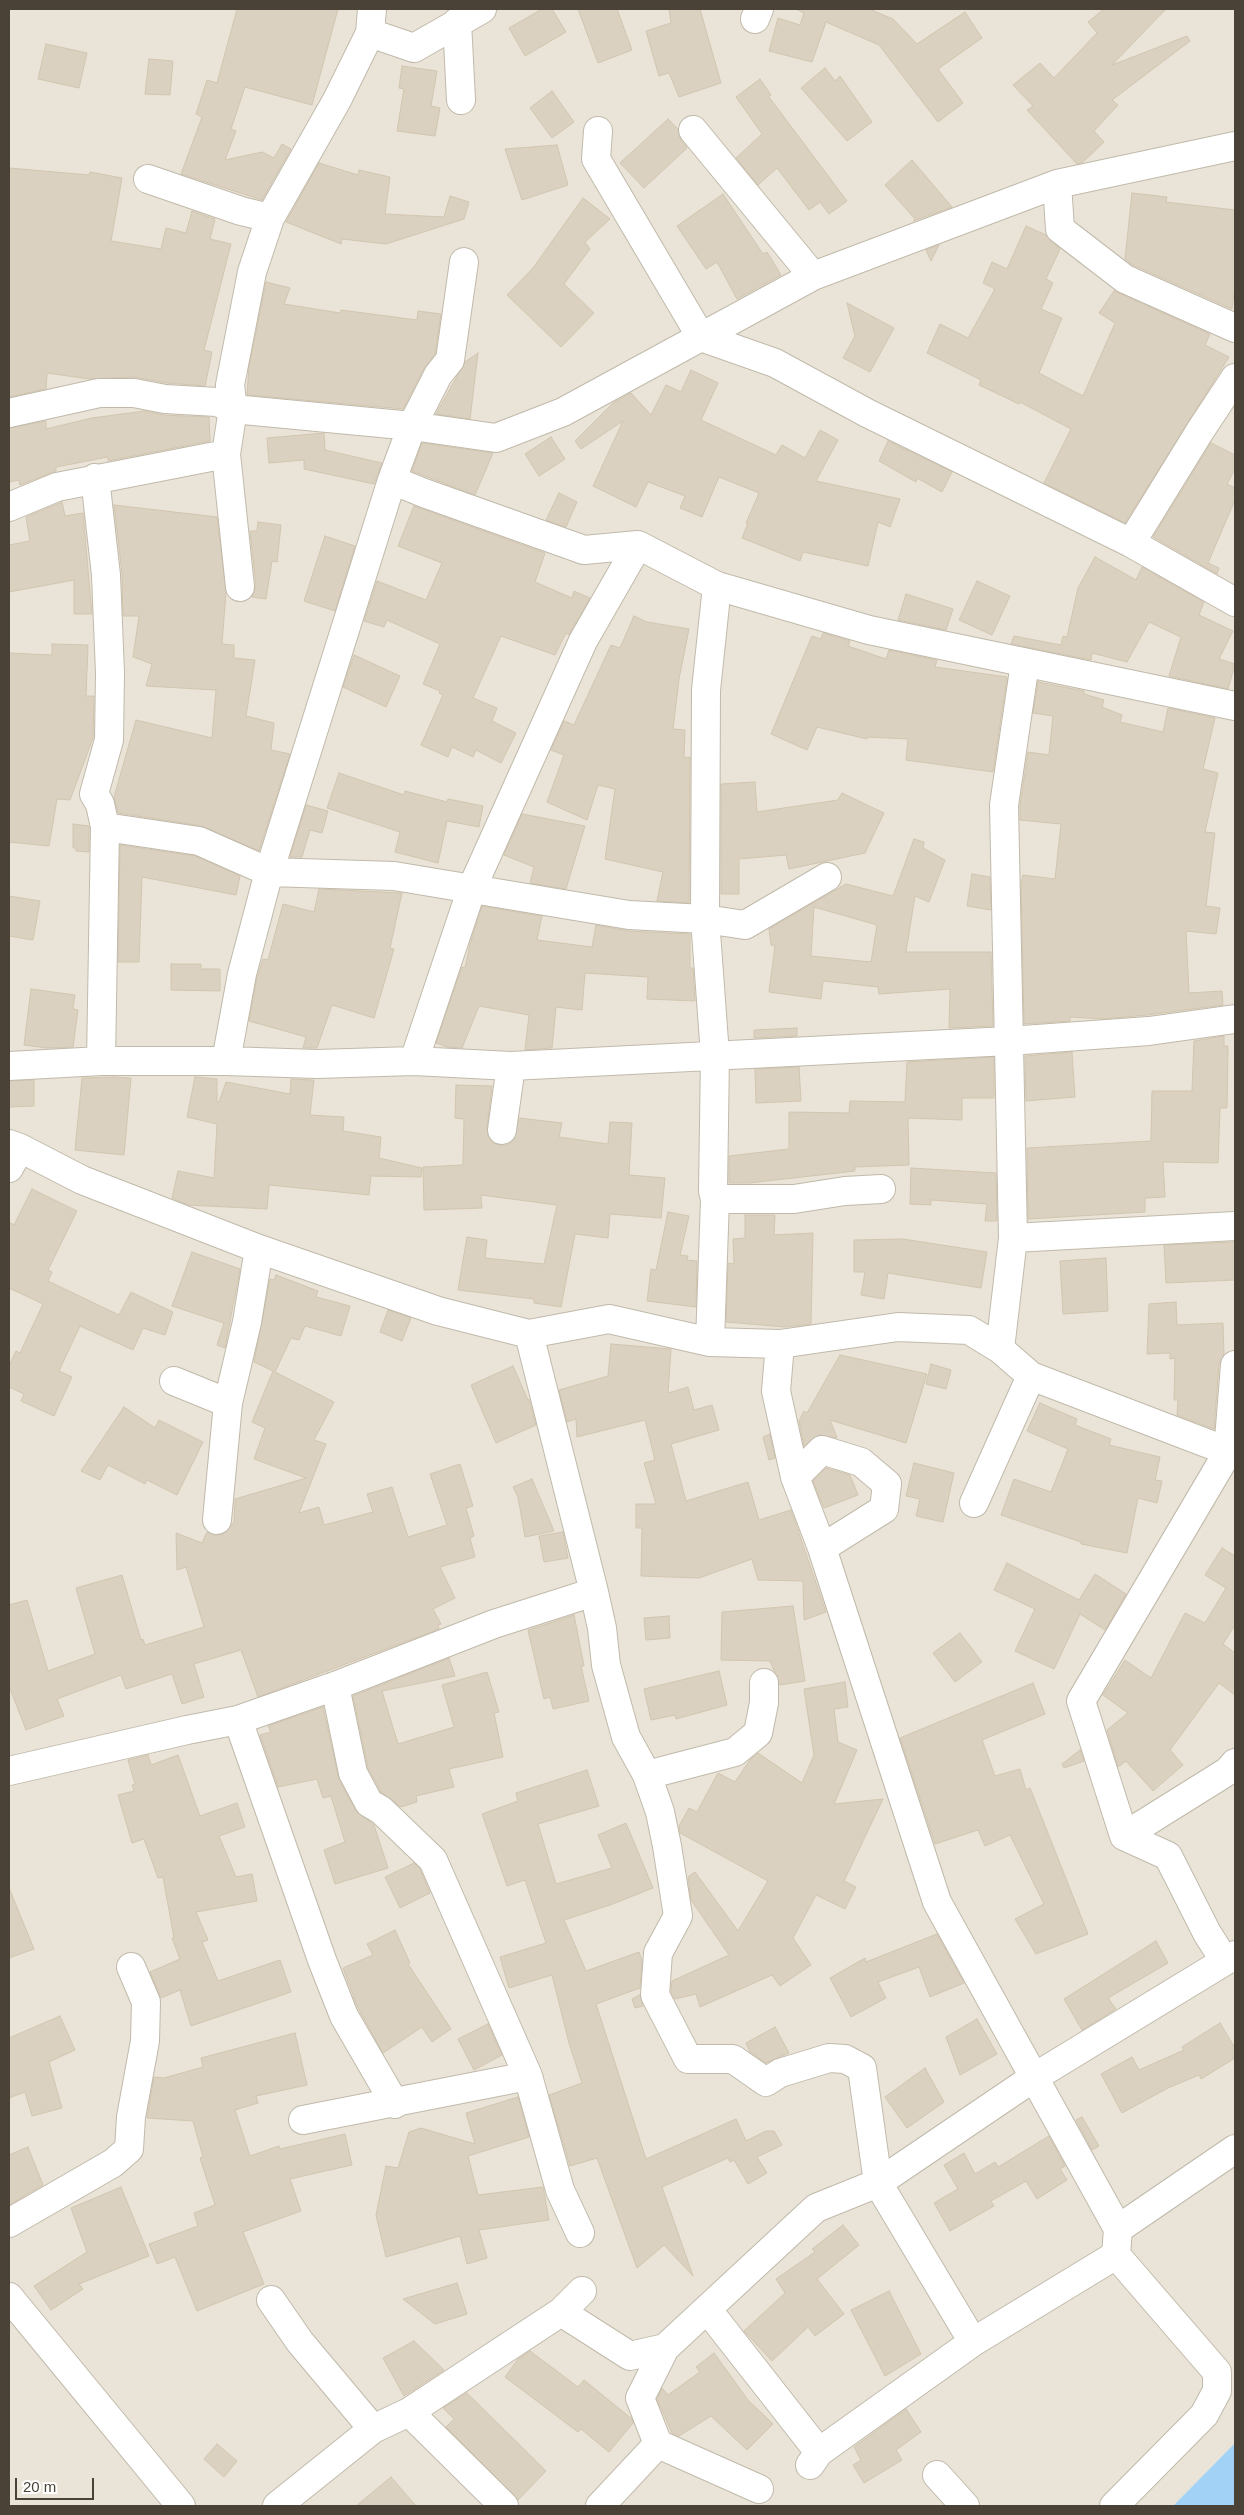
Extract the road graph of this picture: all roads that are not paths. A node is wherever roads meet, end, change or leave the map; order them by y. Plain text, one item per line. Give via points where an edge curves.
1 (482, 9) edge
2 (371, 21) edge
3 (456, 22) junction
4 (461, 100) dead end
5 (693, 130) dead end
6 (598, 131) dead end
7 (1235, 146) edge
8 (148, 179) dead end
9 (1057, 184) junction
10 (270, 218) junction
11 (464, 262) dead end
12 (813, 276) junction
13 (1235, 328) edge
14 (700, 337) junction
15 (1235, 378) edge
16 (233, 409) junction
17 (9, 413) edge
18 (412, 426) junction
19 (226, 454) junction
20 (95, 478) junction
21 (392, 480) junction
22 (9, 507) edge
23 (1131, 543) junction
24 (638, 545) junction
25 (717, 586) junction
26 (240, 587) dead end
27 (1235, 602) edge
28 (1026, 663) junction
29 (1235, 706) edge
30 (105, 827) junction
31 (269, 872) junction
32 (827, 877) dead end
33 (472, 888) junction
34 (705, 919) junction
35 (1235, 1019) edge
36 (1009, 1041) junction
37 (715, 1055) junction
38 (101, 1061) junction
39 (226, 1061) junction
40 (414, 1061) junction
41 (9, 1066) edge
42 (511, 1066) junction
43 (502, 1130) dead end
44 (13, 1153) edge
45 (881, 1189) dead end
46 (715, 1199) junction
47 (1235, 1226) edge
48 (1013, 1238) junction
49 (259, 1248) junction
50 (529, 1334) junction
51 (710, 1342) junction
52 (780, 1344) junction
53 (1000, 1349) junction
54 (1235, 1366) edge
55 (1032, 1376) junction
56 (174, 1381) dead end
57 (228, 1403) junction
58 (1232, 1453) edge
59 (795, 1477) junction
60 (974, 1503) dead end
61 (217, 1520) dead end
62 (822, 1548) junction
63 (594, 1592) junction
64 (764, 1683) dead end
65 (335, 1686) junction
66 (238, 1720) junction
67 (1235, 1763) edge
68 (9, 1771) edge
69 (647, 1775) junction
70 (1124, 1836) junction
71 (1230, 1958) edge
72 (131, 1967) dead end
73 (528, 2076) junction
74 (1033, 2078) junction
75 (395, 2104) junction
76 (303, 2120) dead end
77 (1235, 2149) edge
78 (878, 2183) junction
79 (9, 2223) edge
80 (580, 2233) dead end
81 (1117, 2242) junction
82 (582, 2291) dead end
83 (9, 2297) edge
84 (271, 2300) dead end
85 (707, 2309) junction
86 (561, 2312) junction
87 (973, 2342) junction
88 (665, 2348) junction
89 (409, 2412) junction
90 (373, 2429) junction
91 (658, 2444) junction
92 (937, 2475) dead end
93 (759, 2490) dead end
94 (181, 2506) edge
95 (277, 2506) edge
96 (504, 2506) edge
97 (600, 2506) edge
98 (964, 2506) edge
99 (1114, 2506) edge

1 - 3 street
2 - 3 street via 414,48 442,34
2 - 10 street via 337,100
3 - 4 street
5 - 12 street
6 - 14 street via 596,159
7 - 9 street
8 - 10 street
9 - 12 street
9 - 13 street via 1060,229 1125,279
10 - 16 street via 252,272 230,385
11 - 18 street via 450,360 438,375
12 - 14 street
14 - 18 street via 563,412 496,438
14 - 23 street via 775,363 867,413
15 - 23 street
16 - 17 street via 216,402 165,399 134,393 99,393
16 - 18 street
16 - 19 street
18 - 21 street
19 - 20 street
19 - 26 street
20 - 22 street via 57,487
20 - 30 street via 106,575 110,673 109,740 94,794 100,804
21 - 24 street via 584,550
21 - 31 street
23 - 27 street
24 - 25 street
24 - 33 street via 583,642
25 - 28 street via 869,630
25 - 34 street via 706,690
28 - 29 street
28 - 36 street via 1004,805
30 - 31 street via 198,840
30 - 38 street
31 - 33 street via 394,876
31 - 39 street via 242,974
32 - 34 street via 745,925
33 - 34 street via 629,915
33 - 40 street
34 - 37 street
35 - 36 street via 1149,1032
36 - 37 street
36 - 48 street
37 - 42 street
37 - 46 street
38 - 39 street
38 - 41 street
39 - 40 street via 317,1064
40 - 42 street
42 - 43 street
44 - 49 street
45 - 46 street via 794,1199
46 - 51 street
47 - 48 street
48 - 53 street
49 - 50 street via 438,1311
49 - 57 street via 247,1322
50 - 51 street via 610,1319
50 - 63 street
51 - 52 street
52 - 53 street via 898,1327 969,1330
52 - 59 street via 776,1391
53 - 55 street
54 - 58 street
55 - 58 street
55 - 60 street
56 - 57 street
57 - 61 street
58 - 70 street via 1081,1701
59 - 62 street
59 - 62 street via 822,1450 860,1462 887,1484 884,1509
62 - 74 street via 937,1902
63 - 65 street via 494,1624
63 - 69 street via 606,1665 624,1728
64 - 69 street via 758,1733 735,1752
65 - 66 street
65 - 73 street via 353,1773 369,1803 381,1810 433,1860
66 - 68 street
66 - 75 street via 344,2016
67 - 70 street via 1228,1771
69 - 78 street via 662,1820 678,1916 658,1953 655,1995 688,2059 733,2059 766,2082 780,2073 829,2058 846,2059 862,2068
70 - 71 street via 1168,1856 1207,1932
71 - 74 street
72 - 79 street via 146,2002 145,2041 131,2117 129,2149 113,2164
73 - 75 street
73 - 80 street via 560,2190
74 - 78 street
74 - 81 street
75 - 76 street
77 - 81 street
78 - 85 street via 816,2208
78 - 87 street
81 - 87 street
81 - 99 street via 1217,2372 1217,2391 1204,2415
82 - 86 street
83 - 94 street
84 - 90 street via 300,2342
85 - 87 street via 814,2459
85 - 88 street
86 - 88 street via 630,2356
86 - 89 street
88 - 91 street via 640,2398
89 - 90 street
89 - 96 street
90 - 95 street
91 - 93 street
91 - 97 street
92 - 98 street

